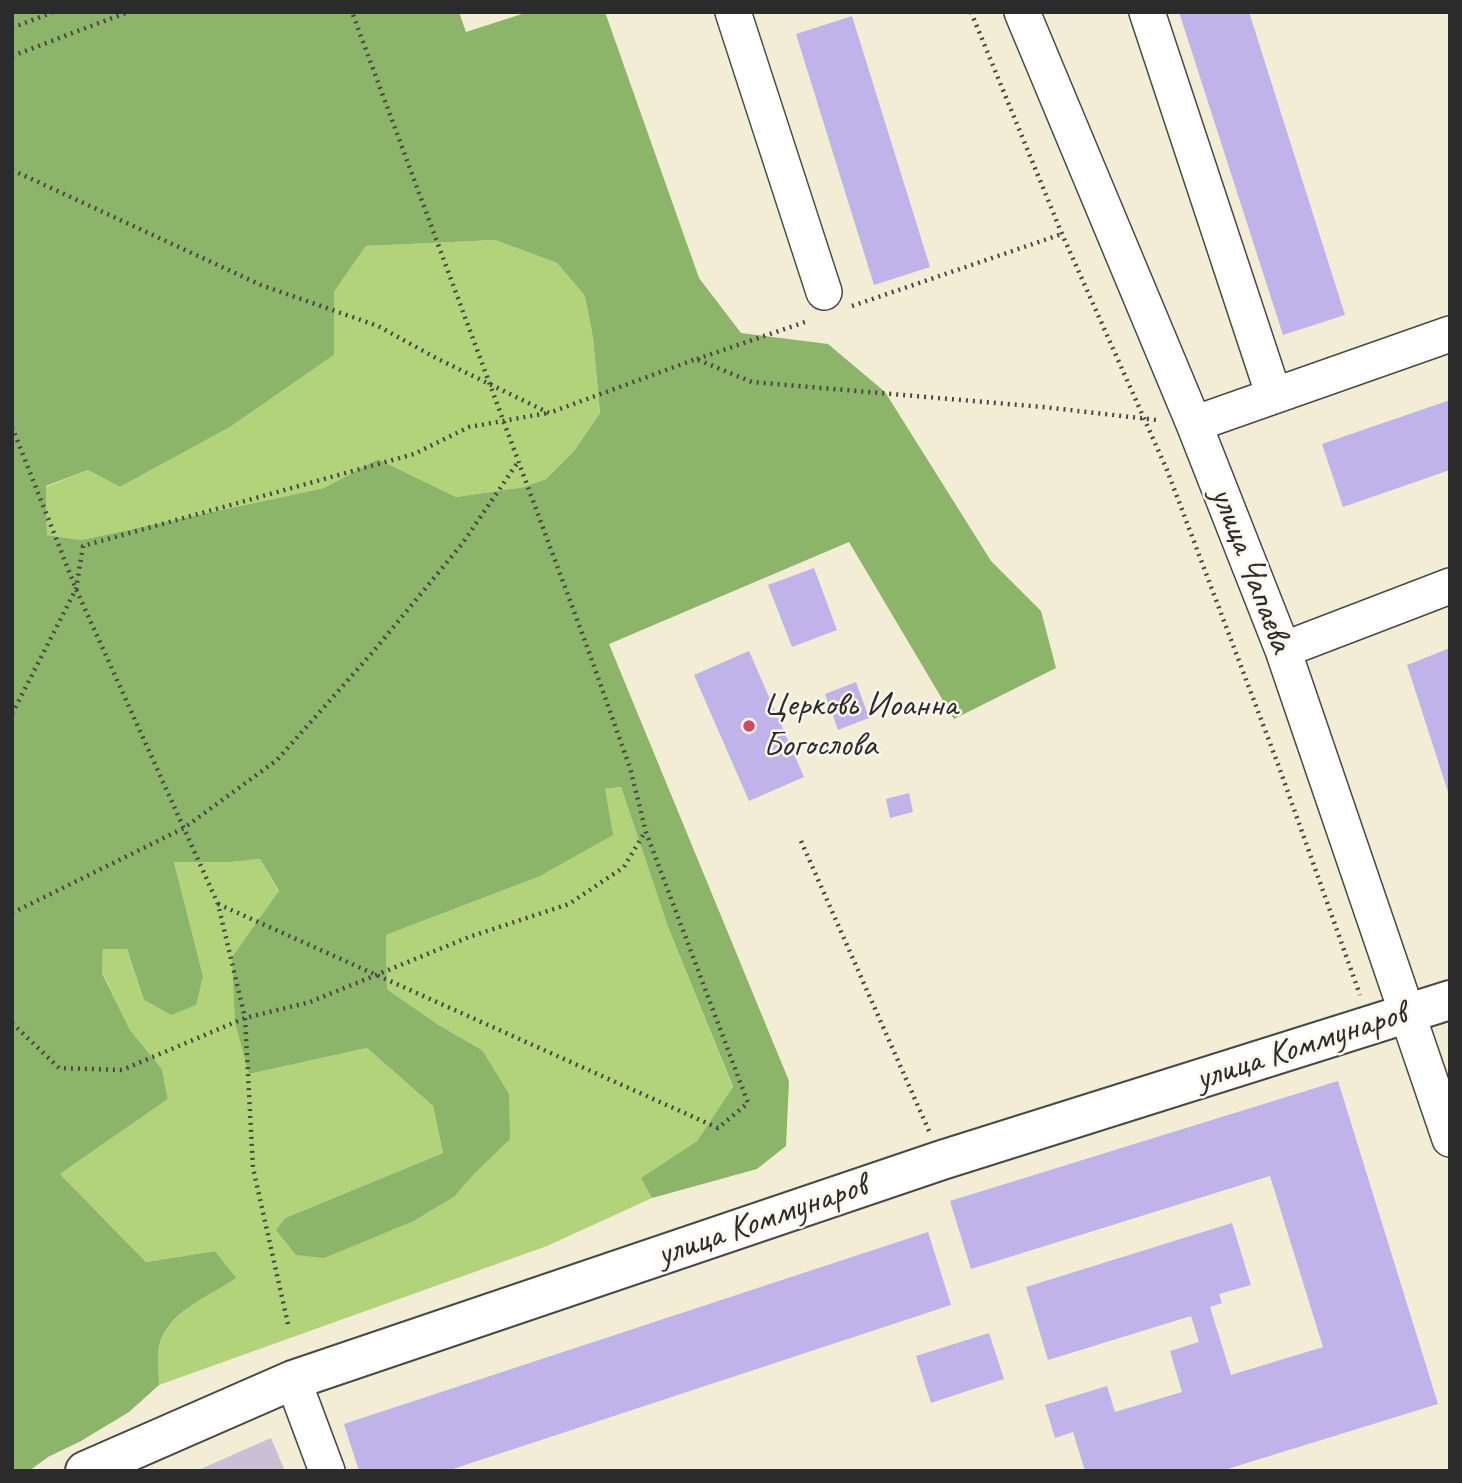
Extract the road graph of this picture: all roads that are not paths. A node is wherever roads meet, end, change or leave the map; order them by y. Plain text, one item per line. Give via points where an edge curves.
1 (733, 12) edge
2 (1022, 12) edge
3 (1147, 12) edge
4 (826, 307) road end
5 (1450, 334) edge
6 (1274, 396) junction
7 (1194, 424) junction
8 (1450, 586) edge
9 (1283, 650) junction
10 (1450, 1000) edge
11 (1408, 1013) junction
12 (1450, 1139) edge
13 (293, 1380) junction
14 (85, 1471) edge
15 (327, 1471) edge

1 - 4 street
2 - 7 street, улица Чапаева
3 - 6 street
5 - 6 street
6 - 7 street
7 - 9 street, улица Чапаева
8 - 9 street
9 - 11 street, улица Чапаева
10 - 11 main road, улица Коммунаров
11 - 12 street, улица Чапаева
11 - 13 main road, улица Коммунаров via 942,1160
13 - 14 main road, улица Коммунаров
13 - 15 street

